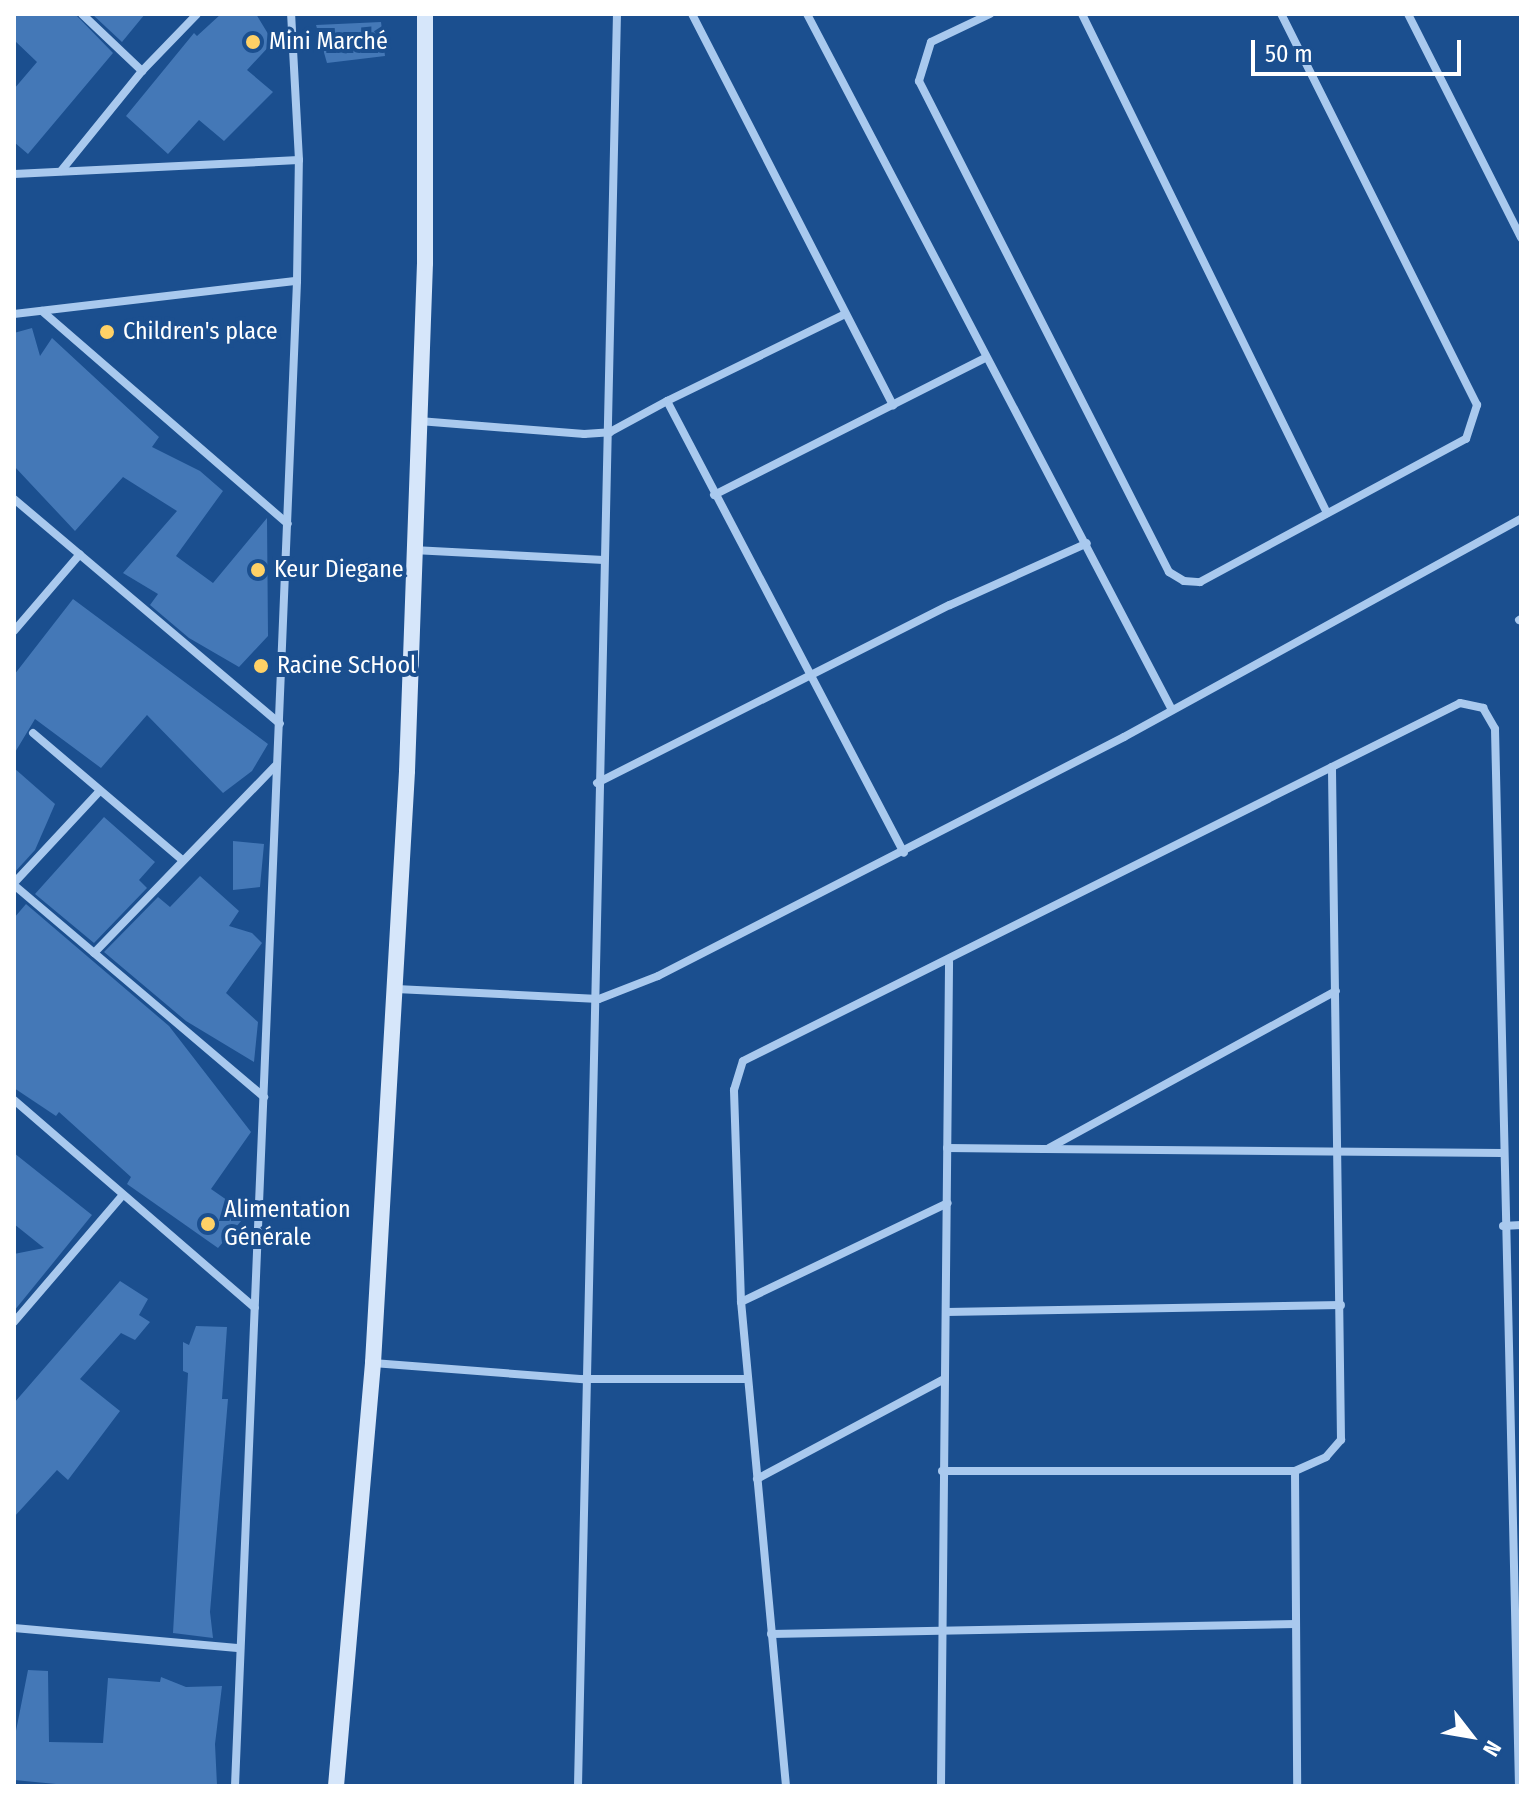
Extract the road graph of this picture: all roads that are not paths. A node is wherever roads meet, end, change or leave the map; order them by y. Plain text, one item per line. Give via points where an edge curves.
1 (82, 14) edge
2 (197, 14) edge
3 (291, 14) edge
4 (425, 14) edge
5 (617, 14) edge
6 (692, 14) edge
7 (807, 14) edge
8 (990, 14) edge
9 (1082, 14) edge
10 (1281, 14) edge
11 (1408, 14) edge
12 (142, 71) junction
13 (299, 160) junction
14 (61, 171) junction
15 (15, 173) edge
16 (1521, 238) edge
17 (297, 281) junction
18 (42, 311) junction
19 (14, 314) edge
20 (845, 314) junction
21 (985, 358) junction
22 (667, 401) junction
23 (893, 405) junction
24 (419, 421) junction
25 (610, 432) junction
26 (714, 495) junction
27 (14, 499) edge
28 (1327, 513) junction
29 (1521, 519) edge
30 (288, 524) junction
31 (1087, 543) junction
32 (412, 550) junction
33 (80, 554) junction
34 (604, 560) junction
35 (14, 631) edge
36 (812, 675) junction
37 (1171, 708) junction
38 (280, 724) junction
39 (33, 733) dead end
40 (275, 766) junction
41 (1332, 767) junction
42 (597, 783) junction
43 (99, 792) junction
44 (904, 853) junction
45 (182, 860) junction
46 (14, 884) edge
47 (94, 953) junction
48 (949, 962) junction
49 (396, 989) junction
50 (1336, 991) junction
51 (599, 999) junction
52 (264, 1097) junction
53 (14, 1100) edge
54 (947, 1148) junction
55 (1045, 1150) junction
56 (1338, 1151) junction
57 (1502, 1153) junction
58 (123, 1195) junction
59 (948, 1203) junction
60 (1521, 1225) edge
61 (1503, 1226) junction
62 (741, 1302) junction
63 (1341, 1305) junction
64 (255, 1308) junction
65 (946, 1312) junction
66 (14, 1322) edge
67 (373, 1363) junction
68 (583, 1379) junction
69 (745, 1379) junction
70 (944, 1379) junction
71 (942, 1471) junction
72 (1295, 1471) junction
73 (757, 1479) junction
74 (1296, 1624) junction
75 (14, 1628) edge
76 (940, 1630) junction
77 (771, 1634) junction
78 (240, 1648) junction
79 (235, 1786) edge
80 (336, 1786) edge
81 (578, 1786) edge
82 (786, 1786) edge
83 (941, 1786) edge
84 (1297, 1786) edge
85 (1519, 1786) edge

1 - 12 street
2 - 12 street
3 - 13 street
4 - 24 main road
5 - 25 street
6 - 20 street
7 - 21 street
8 - 28 street via 931,42 919,81 1169,572 1200,582
9 - 28 street
10 - 28 street via 1477,405 1466,439
11 - 16 street
12 - 14 street
13 - 14 street
13 - 17 street
14 - 15 street
17 - 18 street
17 - 30 street
18 - 19 street
18 - 30 street
20 - 22 street
20 - 23 street
21 - 23 street
21 - 31 street
22 - 25 street
22 - 26 street
23 - 26 street
24 - 25 street
24 - 32 main road
25 - 34 street
26 - 36 street
27 - 33 street
29 - 37 street
30 - 38 street
31 - 36 street
31 - 37 street
32 - 34 street
32 - 49 main road
33 - 35 street
33 - 38 street
34 - 42 street
36 - 42 street
36 - 44 street
37 - 44 street
38 - 40 street
39 - 43 street
40 - 45 street
40 - 52 street
41 - 48 street
41 - 50 street
41 - 57 street via 1460,703 1483,708 1495,729
42 - 51 street
43 - 45 street
43 - 46 street
44 - 51 street via 658,976
45 - 47 street
46 - 47 street
47 - 52 street
48 - 54 street
48 - 62 street via 743,1061 734,1090
49 - 51 street
49 - 67 main road
50 - 55 street
50 - 56 street
51 - 68 street
52 - 64 street
53 - 58 street
54 - 55 street
54 - 59 street
55 - 56 street
56 - 57 street
56 - 63 street
57 - 61 street
58 - 64 street
58 - 66 street
59 - 62 street
59 - 65 street
60 - 61 street
61 - 85 street
62 - 69 street
63 - 65 street
63 - 72 street via 1341,1440 1326,1457
64 - 78 street
65 - 70 street
67 - 68 street
67 - 80 main road
68 - 69 street
68 - 81 street
69 - 73 street
70 - 71 street
70 - 73 street
71 - 72 street
71 - 76 street
72 - 74 street
73 - 77 street
74 - 76 street
74 - 84 street
75 - 78 street
76 - 77 street
76 - 83 street
77 - 82 street
78 - 79 street

